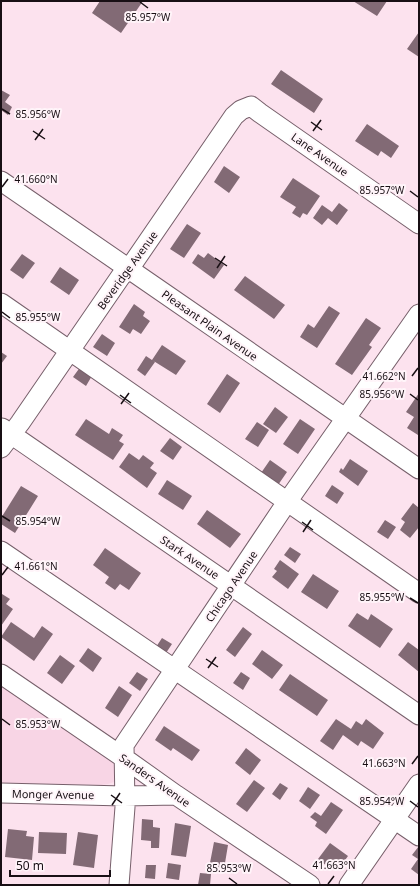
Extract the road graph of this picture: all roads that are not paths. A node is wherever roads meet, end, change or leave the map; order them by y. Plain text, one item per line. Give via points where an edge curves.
1 (260, 113) joint
2 (1, 181) edge
3 (419, 224) edge
4 (129, 268) junction
5 (1, 303) edge
6 (419, 314) edge
7 (69, 351) junction
8 (345, 418) junction
9 (4, 436) edge
10 (419, 469) edge
11 (287, 502) junction
12 (1, 551) edge
13 (231, 586) junction
14 (419, 593) edge
15 (174, 669) junction
16 (1, 674) edge
17 (419, 715) edge
18 (124, 758) junction
19 (419, 784) edge
20 (1, 794) edge
21 (176, 795) junction
22 (124, 796) junction
23 (394, 819) junction
24 (419, 836) edge
25 (119, 885) edge
26 (310, 885) edge
27 (349, 885) edge

1 - 3 street, Lane Avenue
1 - 4 street, Beveridge Avenue via 250,106 234,116
2 - 4 street, Pleasant Plain Avenue
4 - 7 street, Beveridge Avenue
4 - 8 street, Pleasant Plain Avenue
5 - 7 street
6 - 8 street, Chicago Avenue
7 - 9 street, Beveridge Avenue via 20,423
7 - 11 street
8 - 10 street, Pleasant Plain Avenue
8 - 11 street, Chicago Avenue
9 - 13 street, Stark Avenue
11 - 13 street, Chicago Avenue
11 - 14 street
12 - 15 street
13 - 15 street, Chicago Avenue
13 - 17 street, Stark Avenue
15 - 18 street, Chicago Avenue via 124,745
15 - 23 street
16 - 18 street, Sanders Avenue
18 - 21 street, Sanders Avenue
18 - 22 street, Chicago Avenue
19 - 23 street
20 - 22 street, Monger Avenue
21 - 22 street, Monger Avenue
21 - 26 street, Sanders Avenue
22 - 25 street, Chicago Avenue
23 - 24 street
23 - 27 street

